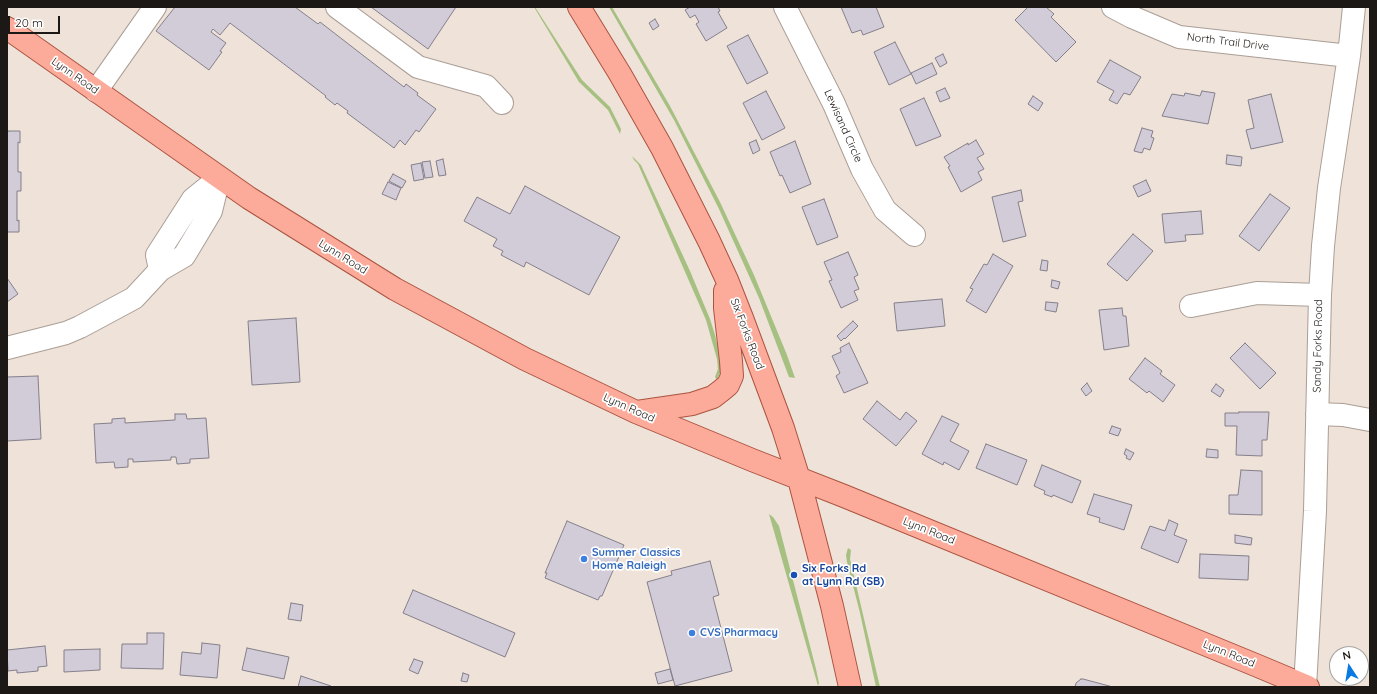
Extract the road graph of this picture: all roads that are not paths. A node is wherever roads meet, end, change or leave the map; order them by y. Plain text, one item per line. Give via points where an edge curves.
1 (154, 7) edge
2 (337, 7) edge
3 (579, 7) edge
4 (785, 7) edge
5 (1113, 7) edge
6 (1359, 18) edge
7 (7, 28) edge
8 (1349, 56) junction
9 (96, 91) junction
10 (502, 102) dead end
11 (219, 178) junction
12 (914, 235) dead end
13 (727, 280) junction
14 (1320, 295) junction
15 (1191, 306) dead end
16 (7, 348) edge
17 (636, 412) junction
18 (1317, 414) junction
19 (1370, 420) edge
20 (798, 479) junction
21 (850, 687) edge
22 (1306, 687) edge

1 - 9 street
2 - 10 street via 418,67 486,86
3 - 13 main road, Six Forks Road via 662,148
4 - 12 street, Lewisand Circle via 834,104 862,169 885,210
5 - 8 street, North Trail Drive via 1179,36
6 - 8 street, Sandy Forks Road
7 - 9 main road, Lynn Road
8 - 14 street, Sandy Forks Road via 1329,188 1322,246
9 - 11 main road, Lynn Road
11 - 16 street via 211,211 184,256 160,270 134,298 80,328
11 - 17 main road, Lynn Road via 395,289 525,359
13 - 17 main road via 725,308 732,376 728,385 712,396 692,404
13 - 20 main road, Six Forks Road via 783,428
14 - 15 street via 1257,293
14 - 18 street, Sandy Forks Road
17 - 20 main road, Lynn Road
18 - 19 street via 1344,415
18 - 22 street, Sandy Forks Road
20 - 21 main road, Six Forks Road via 832,606
20 - 22 main road, Lynn Road

